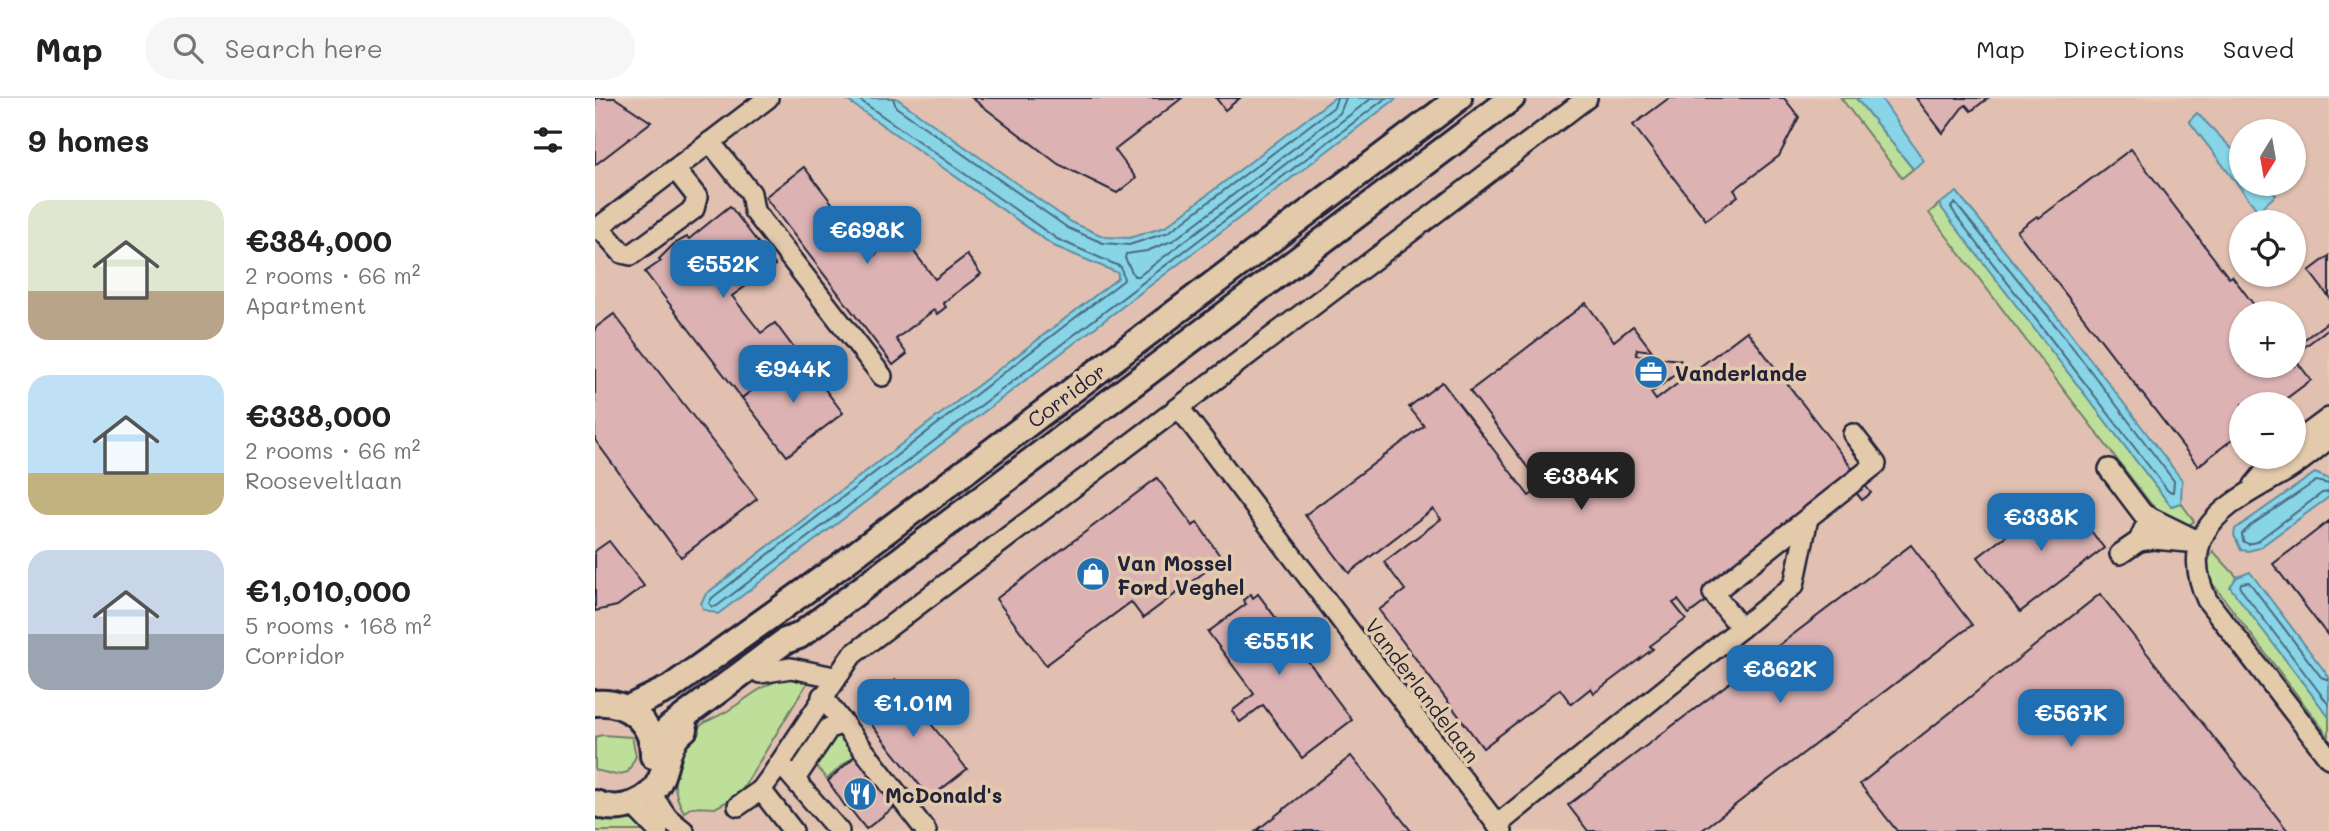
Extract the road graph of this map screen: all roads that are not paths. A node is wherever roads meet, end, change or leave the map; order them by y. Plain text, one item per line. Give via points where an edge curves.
1 (768, 98) edge
2 (1459, 98) edge
3 (1512, 98) edge
4 (1587, 98) edge
5 (710, 142) junction
6 (675, 169) junction
7 (597, 228) edge
8 (882, 376) dead end
9 (1180, 409) junction
10 (2327, 433) edge
11 (1853, 434) dead end
12 (2306, 440) edge
13 (2109, 469) dead end
14 (2267, 469) edge
15 (2249, 491) junction
16 (2143, 514) junction
17 (1808, 518) junction
18 (2139, 541) junction
19 (2200, 542) junction
20 (2120, 554) dead end
21 (1741, 628) junction
22 (799, 636) junction
23 (760, 673) junction
24 (834, 677) junction
25 (822, 696) junction
26 (595, 703) edge
27 (632, 713) junction
28 (595, 718) edge
29 (844, 723) junction
30 (660, 748) junction
31 (2329, 758) edge
32 (780, 763) junction
33 (795, 779) junction
34 (595, 788) edge
35 (646, 790) junction
36 (761, 790) junction
37 (595, 803) edge
38 (738, 806) dead end
39 (681, 827) edge
40 (1499, 828) edge
41 (658, 831) edge
42 (793, 831) edge
43 (839, 831) edge
44 (926, 831) edge

1 - 5 street
2 - 27 main road, Corridor via 844,564 670,688 662,700
3 - 22 main road, Corridor
4 - 9 street
5 - 6 street
5 - 8 street via 751,193 754,211
6 - 7 street
6 - 7 street via 697,197 694,209 631,255 622,253
9 - 24 street via 871,639
9 - 40 street, Vanderlandelaan
10 - 12 street
10 - 15 street via 2284,473
11 - 17 street via 1876,464
13 - 16 street
14 - 15 street
15 - 19 street via 2218,513
16 - 18 street
16 - 19 street
17 - 21 street via 1794,585
17 - 21 street via 1713,593
18 - 19 street
18 - 20 street
19 - 31 street via 2196,562 2207,600
21 - 40 street
22 - 23 main road, Corridor
22 - 30 main road, Corridor via 785,641 670,727
23 - 24 street via 790,668
23 - 30 main road, Corridor
24 - 25 street
25 - 29 street
25 - 32 street
26 - 27 main road via 611,702
27 - 28 main road
27 - 30 main road
29 - 33 street via 829,728
29 - 44 street
30 - 35 main road
32 - 33 street
32 - 36 street
33 - 43 street
34 - 35 main road
35 - 37 main road via 610,807
35 - 39 street
35 - 41 street
36 - 38 street
36 - 42 street

